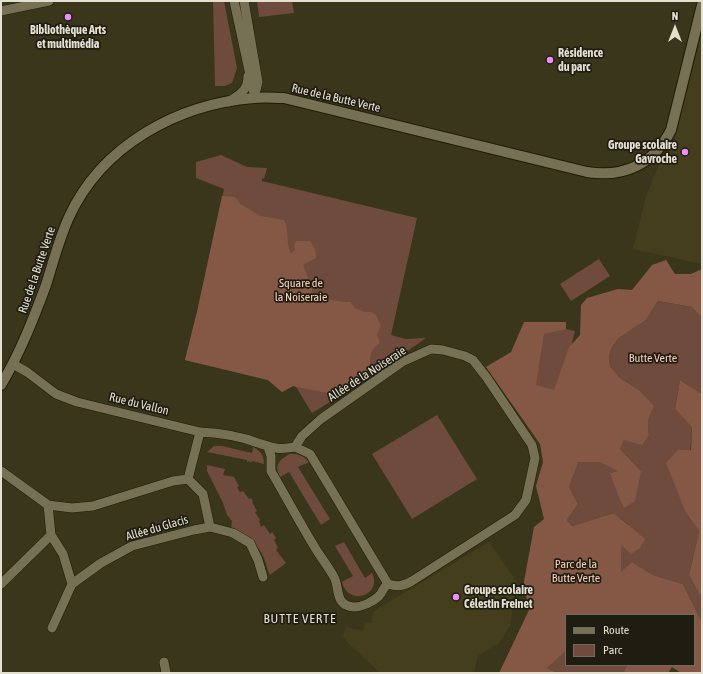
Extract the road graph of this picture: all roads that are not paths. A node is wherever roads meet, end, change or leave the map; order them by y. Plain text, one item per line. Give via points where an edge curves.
1 (49, 1) edge
2 (234, 1) edge
3 (244, 1) edge
4 (702, 4) edge
5 (1, 11) edge
6 (248, 65) junction
7 (258, 82) junction
8 (255, 98) junction
9 (284, 98) junction
10 (228, 102) junction
11 (13, 364) junction
12 (1, 385) edge
13 (200, 432) junction
14 (268, 447) junction
15 (294, 447) junction
16 (1, 471) edge
17 (188, 479) junction
18 (48, 505) junction
19 (210, 527) junction
20 (51, 535) junction
21 (262, 577) dead end
22 (1, 584) edge
23 (72, 584) junction
24 (388, 584) junction
25 (52, 628) dead end
26 (164, 662) dead end
27 (166, 673) edge

1 - 5 street
2 - 6 street
3 - 7 street
4 - 9 street, Rue de la Butte Verte via 671,130 648,159 619,172 587,172
6 - 8 street
6 - 10 street via 248,84 243,92
7 - 8 street
7 - 9 street via 269,96
8 - 9 street, Rue de la Butte Verte
8 - 10 street, Rue de la Butte Verte
10 - 11 street, Rue de la Butte Verte via 203,107 162,122 124,148 88,185 69,217 32,322
11 - 12 street, Rue de la Butte Verte
11 - 13 street, Rue du Vallon via 56,394 78,402
13 - 14 street, Rue du Vallon via 216,433
13 - 17 street
14 - 15 street, Rue du Vallon
14 - 24 street via 271,471 336,579 337,590 343,603 354,607 362,606 378,596
15 - 24 street via 310,454
15 - 24 street, Allée de la Noiseraie via 321,419 402,362 431,349 443,350 473,360 487,378 532,445 535,458 526,500 515,515 412,581 402,586
16 - 18 street
17 - 18 street via 93,506 72,508
17 - 19 street via 203,494
18 - 20 street
19 - 21 street, Allée du Glacis via 233,533 250,543
19 - 23 street, Allée du Glacis via 132,546 101,563
20 - 22 street
20 - 23 street via 64,554
23 - 25 street, Allée du Glacis
26 - 27 street

